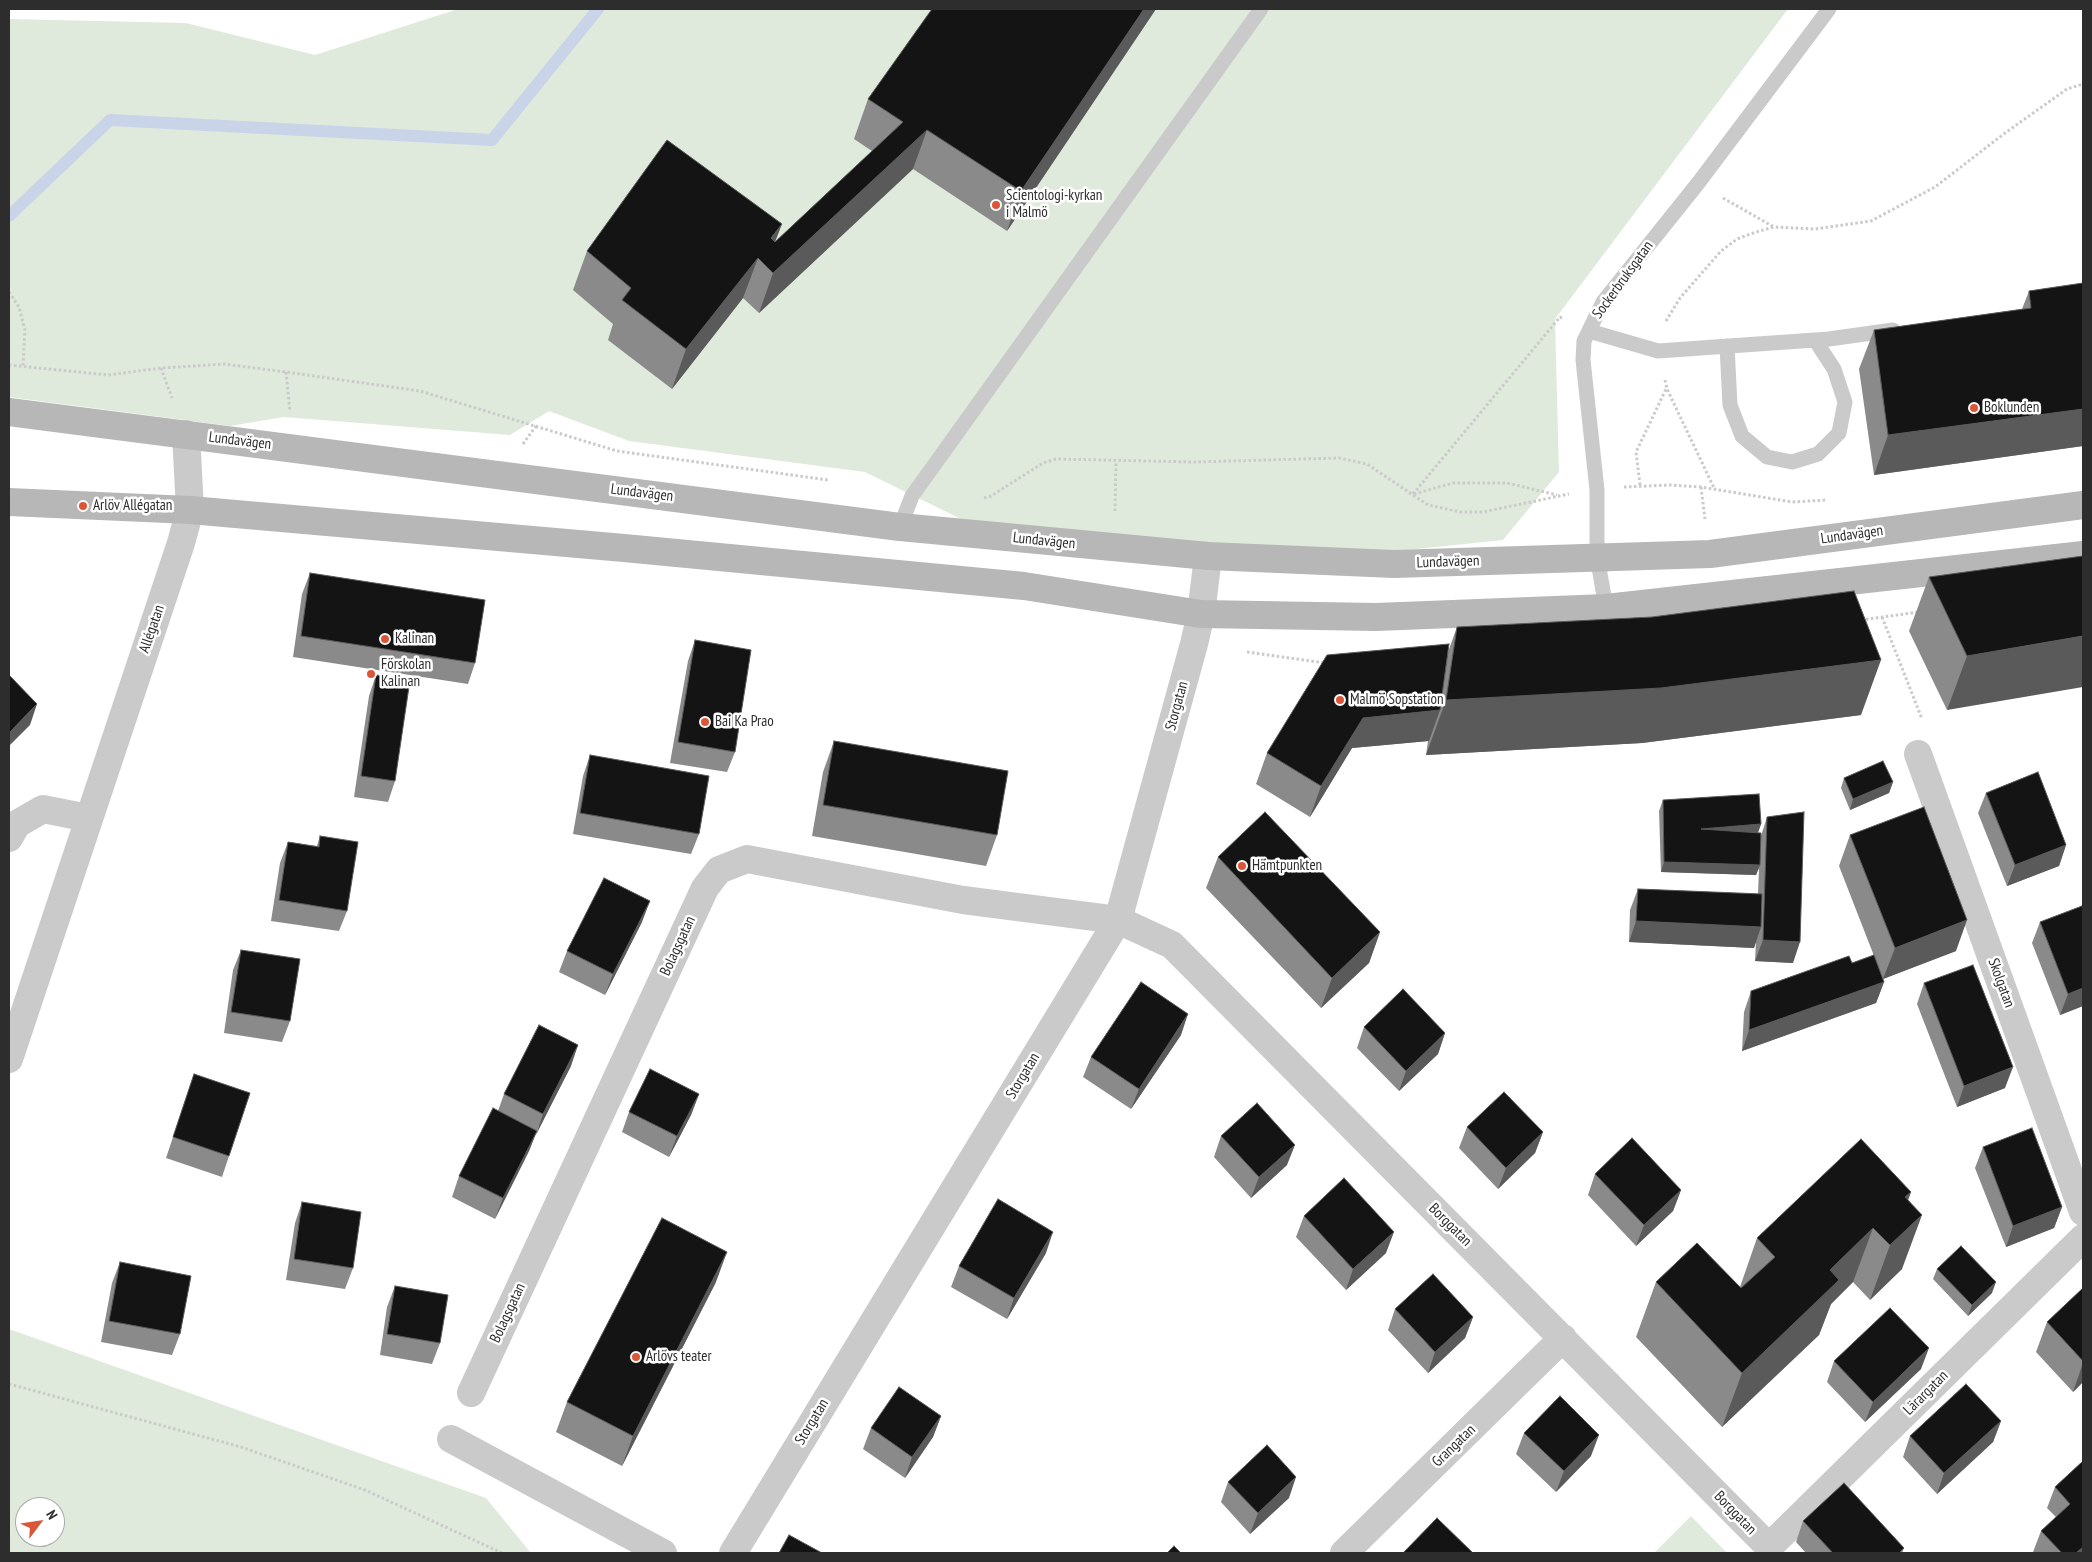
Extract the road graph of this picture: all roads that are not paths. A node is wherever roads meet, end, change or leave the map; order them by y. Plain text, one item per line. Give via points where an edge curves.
1 (1261, 9) edge
2 (1829, 9) edge
3 (1906, 328) edge
4 (1589, 331) junction
5 (1815, 340) junction
6 (1728, 346) junction
7 (9, 412) edge
8 (186, 434) junction
9 (9, 502) edge
10 (2083, 504) edge
11 (190, 510) junction
12 (900, 527) junction
13 (2083, 555) edge
14 (1208, 556) junction
15 (1597, 556) junction
16 (1606, 608) junction
17 (1201, 614) junction
18 (1918, 754) road end
19 (88, 818) junction
20 (9, 838) edge
21 (1118, 920) junction
22 (9, 1059) edge
23 (2083, 1212) edge
24 (2083, 1238) edge
25 (1563, 1338) junction
26 (470, 1393) dead end
27 (451, 1439) dead end
28 (1769, 1547) joint
29 (663, 1553) edge
30 (733, 1553) edge
31 (1344, 1553) edge

1 - 12 lane via 912,496
2 - 4 lane, Sockerbruksgatan via 1699,182 1603,302
3 - 5 lane
4 - 6 lane via 1658,351
4 - 15 lane, Sockerbruksgatan via 1584,341 1583,360 1597,490
5 - 6 lane
5 - 6 lane via 1834,369 1845,402 1839,433 1818,454 1792,462 1767,457 1742,436 1730,405
7 - 8 main road, Lundavägen
8 - 11 street, Allégatan
8 - 12 main road, Lundavägen
9 - 11 main road
10 - 15 main road, Lundavägen via 1710,554
11 - 17 main road via 1024,586
11 - 19 street, Allégatan
12 - 14 main road, Lundavägen
13 - 16 main road
14 - 15 main road, Lundavägen via 1394,564
14 - 17 street, Storgatan
15 - 16 lane, Sockerbruksgatan
16 - 17 main road via 1376,617
17 - 21 street, Storgatan
18 - 23 street, Skolgatan
19 - 20 street via 43,809 17,824
19 - 22 street, Allégatan
21 - 25 street, Borggatan via 1172,945
21 - 26 street, Bolagsgatan via 963,900 747,859 719,870 705,888
21 - 30 street, Storgatan
24 - 28 street, Lärargatan
25 - 28 street, Borggatan
25 - 31 street, Grangatan
27 - 29 street

